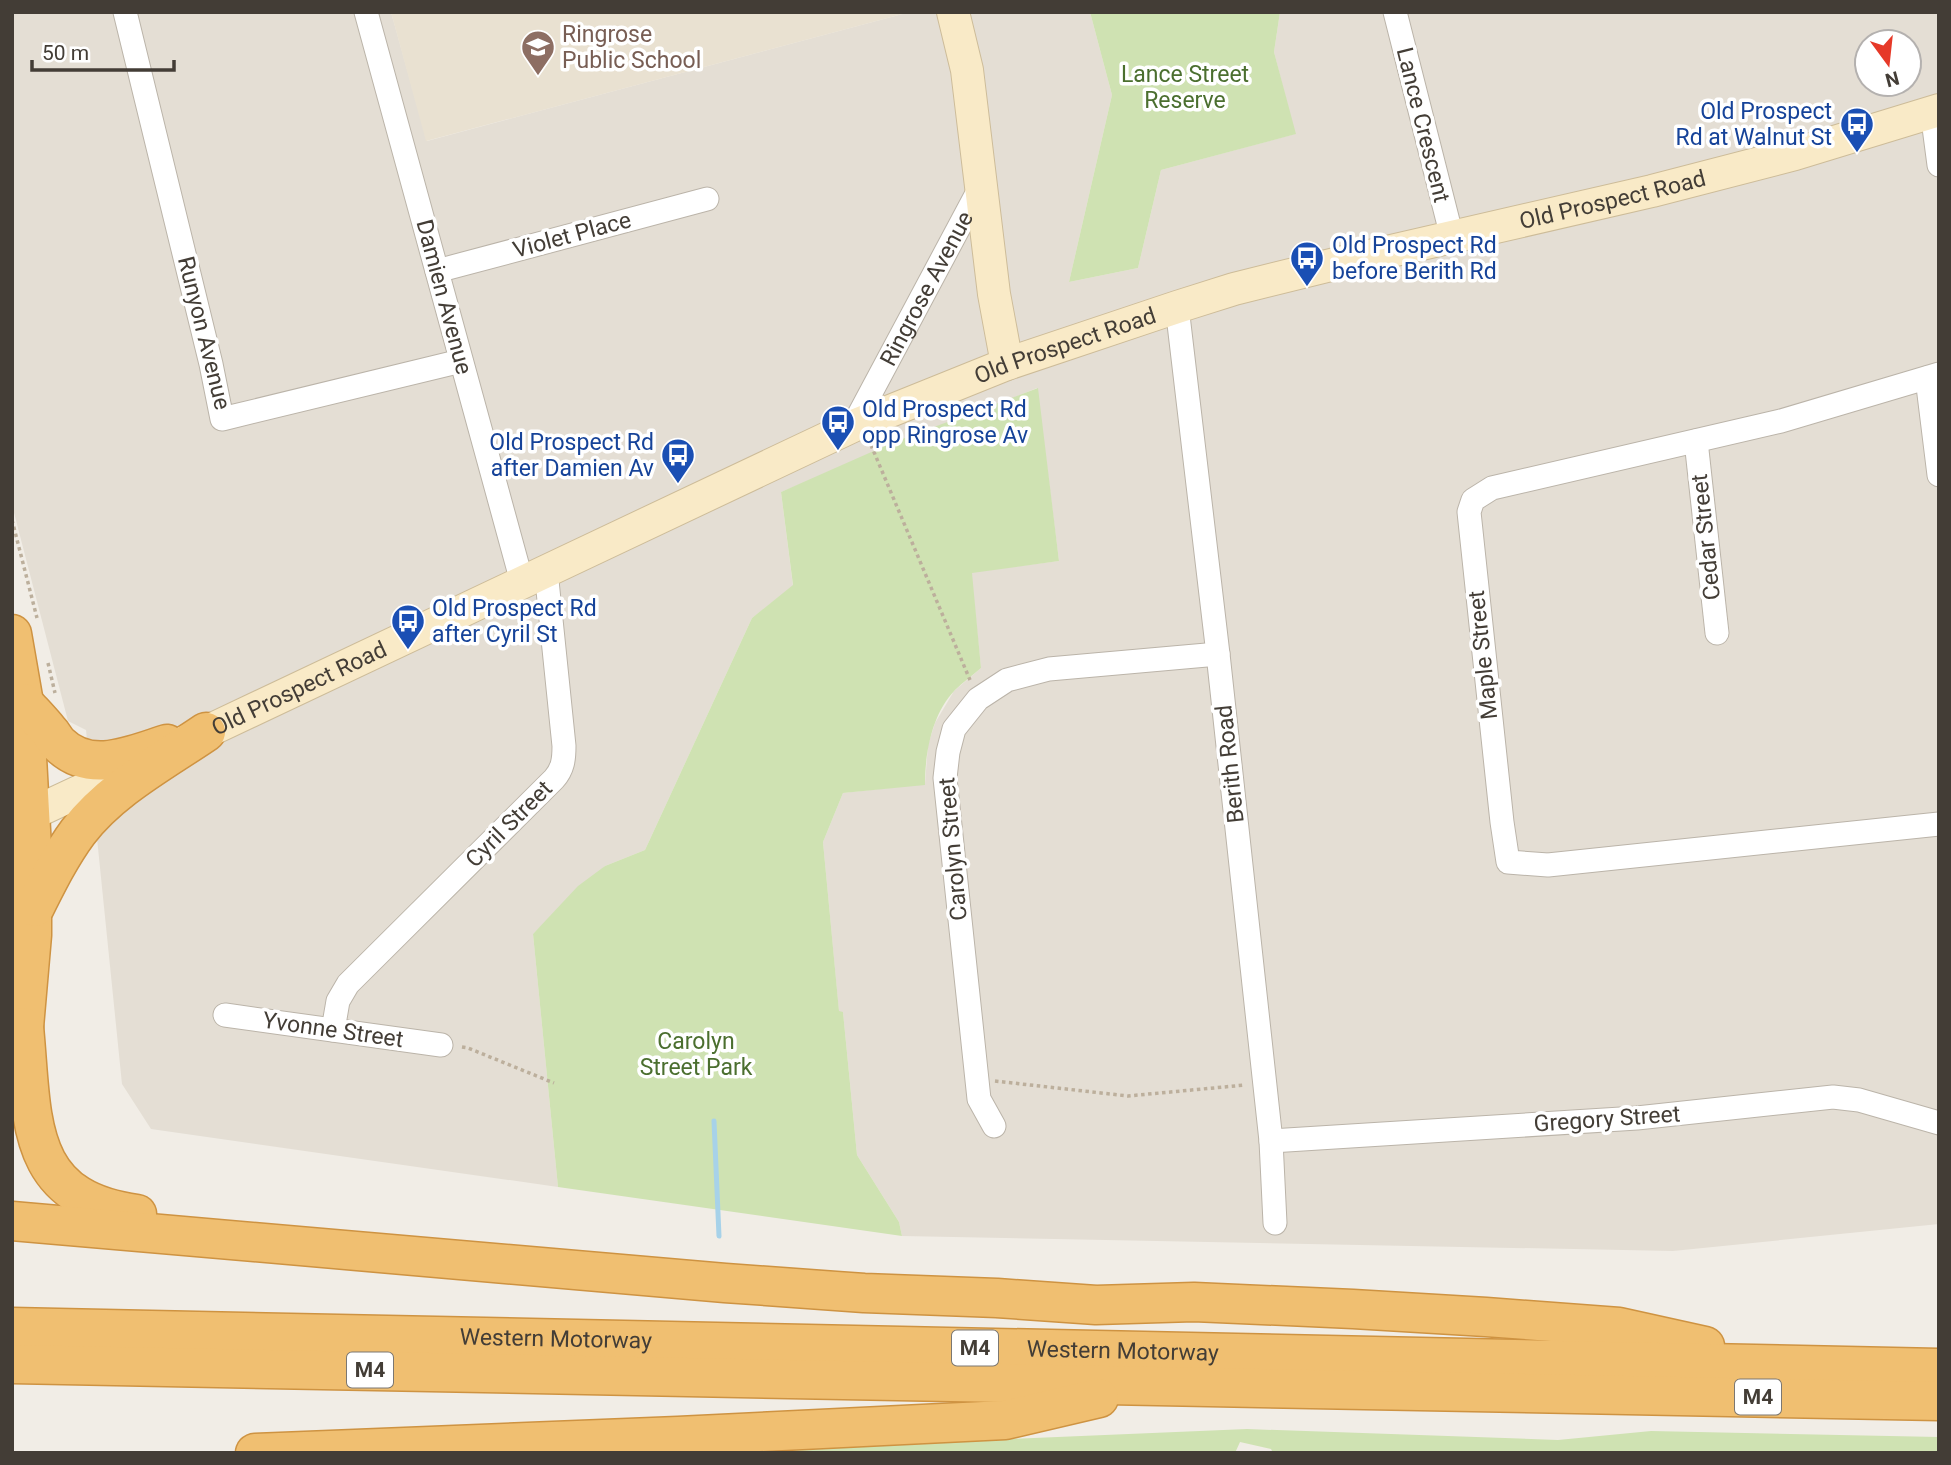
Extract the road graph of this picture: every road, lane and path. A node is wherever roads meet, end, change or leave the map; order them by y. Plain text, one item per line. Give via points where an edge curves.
1 (125, 12) edge
2 (366, 12) edge
3 (953, 12) edge
4 (1395, 12) edge
5 (1936, 111) edge
6 (1939, 164) edge
7 (980, 188) junction
8 (708, 198) dead end
9 (1451, 237) junction
10 (437, 271) junction
11 (1177, 307) junction
12 (461, 361) junction
13 (1007, 364) junction
14 (1933, 376) edge
15 (853, 426) junction
16 (1696, 441) junction
17 (1939, 475) edge
18 (534, 576) junction
19 (1717, 633) dead end
20 (12, 634) edge
21 (1218, 654) junction
22 (978, 699) junction
23 (24, 703) junction
24 (206, 732) junction
25 (21, 819) edge
26 (1939, 824) edge
27 (33, 911) junction
28 (225, 1015) dead end
29 (24, 1027) junction
30 (332, 1030) junction
31 (441, 1045) joint
32 (12, 1076) edge
33 (976, 1079) junction
34 (554, 1083) dead end
35 (1265, 1084) junction
36 (1939, 1123) edge
37 (994, 1126) dead end
38 (1271, 1141) junction
39 (12, 1221) edge
40 (1275, 1223) dead end
41 (1194, 1302) junction
42 (12, 1328) edge
43 (12, 1364) edge
44 (1792, 1364) junction
45 (1939, 1367) edge
46 (1152, 1385) junction
47 (1939, 1401) edge
48 (255, 1453) edge

1 - 12 street, Runyon Avenue via 222,419
2 - 10 street, Damien Avenue
3 - 7 main road, Ringrose Avenue via 967,70
4 - 9 street, Lance Crescent
5 - 6 street
5 - 9 main road, Old Prospect Road via 1665,188
7 - 13 main road, Ringrose Avenue
7 - 15 street, Ringrose Avenue
8 - 10 street, Violet Place
9 - 11 main road, Old Prospect Road via 1339,262
10 - 12 street, Damien Avenue
11 - 13 main road, Old Prospect Road
11 - 21 street, Berith Road
12 - 18 street, Damien Avenue
13 - 15 main road, Old Prospect Road
14 - 16 street, Maple Street via 1801,416
14 - 17 street
15 - 18 main road, Old Prospect Road
15 - 22 path via 872,446
16 - 19 street, Cedar Street
16 - 26 street, Maple Street via 1492,488 1472,500 1469,525 1508,862 1548,865
18 - 24 main road, Old Prospect Road
18 - 30 street, Cyril Street via 564,746 563,765 348,984 338,1001
20 - 23 highway
21 - 22 street, Carolyn Street via 1049,669 1007,680
21 - 35 street, Berith Road
22 - 33 street, Carolyn Street via 954,729 944,778
23 - 24 highway via 58,744 83,759 113,761
23 - 25 highway
24 - 25 main road, Old Prospect Road
24 - 27 highway via 121,789 90,819 67,849
25 - 27 highway
27 - 29 highway
28 - 30 street, Yvonne Street
29 - 32 highway
29 - 41 highway via 33,1123 47,1165 79,1196 121,1212 729,1267 1072,1286
30 - 31 street, Yvonne Street
31 - 34 path via 468,1048
33 - 35 path via 1128,1096
33 - 37 street, Carolyn Street via 979,1099
35 - 38 street, Berith Road
36 - 38 street, Gregory Street via 1833,1097 1637,1118
38 - 40 street, Berith Road
39 - 41 highway via 864,1293 1096,1305
41 - 44 highway via 1619,1327
42 - 44 highway, Western Motorway / M4
43 - 46 highway, Western Motorway / M4
44 - 45 highway, Western Motorway / M4
46 - 47 highway, Western Motorway / M4
46 - 48 highway via 1006,1420

